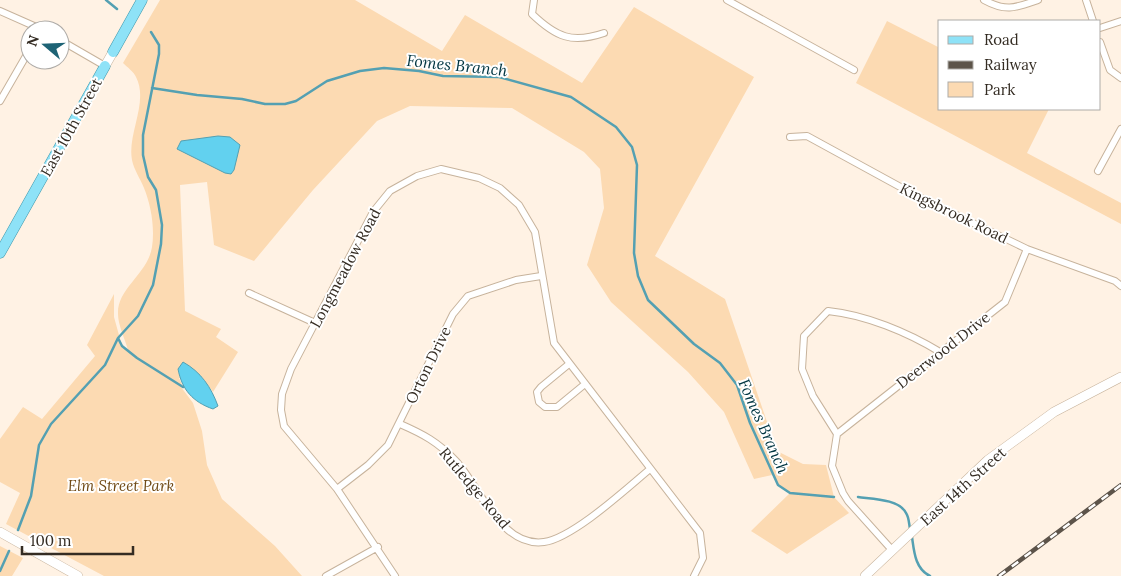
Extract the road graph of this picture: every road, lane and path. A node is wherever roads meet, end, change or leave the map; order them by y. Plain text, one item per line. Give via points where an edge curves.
1 (142, 0) edge
2 (534, 0) edge
3 (727, 0) edge
4 (984, 0) edge
5 (1038, 0) edge
6 (1086, 0) edge
7 (0, 11) edge
8 (20, 20) edge
9 (1093, 20) edge
10 (1121, 21) edge
11 (1101, 28) edge
12 (604, 34) dead end
13 (1101, 45) edge
14 (70, 46) edge
15 (113, 52) joint
16 (20, 66) edge
17 (105, 66) junction
18 (854, 70) dead end
19 (1121, 78) edge
20 (0, 101) edge
21 (1121, 129) edge
22 (790, 137) dead end
23 (1098, 171) dead end
24 (1027, 249) junction
25 (0, 253) edge
26 (541, 276) junction
27 (1121, 286) edge
28 (249, 292) dead end
29 (315, 323) junction
30 (940, 352) junction
31 (569, 364) junction
32 (1121, 377) edge
33 (584, 384) junction
34 (400, 424) junction
35 (837, 434) junction
36 (650, 469) junction
37 (337, 488) junction
38 (0, 532) edge
39 (378, 547) junction
40 (892, 550) junction
41 (78, 576) edge
42 (326, 576) edge
43 (395, 576) edge
44 (694, 576) edge
45 (865, 576) edge

1 - 15 main road, East 10th Street
2 - 12 street via 532,14 546,28 566,38 587,39
3 - 18 street
4 - 5 street via 1000,9
6 - 9 street
7 - 8 street
10 - 11 street
13 - 19 street via 1110,70
14 - 17 street
15 - 17 street, East 10th Street
16 - 20 street
17 - 25 main road, East 10th Street
21 - 23 street
22 - 24 street, Kingsbrook Road via 807,136 916,195
24 - 27 street, Kingsbrook Road
24 - 30 street, Deerwood Drive via 1004,302
26 - 29 street, Longmeadow Road via 535,232 520,205 500,188 479,178 441,169 417,176 390,191 373,212
26 - 31 street, Longmeadow Road via 554,343
26 - 34 street, Orton Drive via 516,280 468,296 453,314
28 - 29 street
29 - 37 street, Longmeadow Road via 291,369 282,394 281,410 289,434
30 - 35 street, Deerwood Drive
30 - 35 street via 922,341 851,314 828,311 804,336 802,369 812,396
31 - 33 street, Longmeadow Road
31 - 33 street via 537,392 539,402 545,407 557,407
32 - 40 street, East 14th Street via 1054,412 988,460
33 - 36 street, Longmeadow Road
34 - 36 street, Rutledge Road via 433,439 457,462 504,526 523,540 545,542 581,525
34 - 37 street, Orton Drive via 388,445
35 - 40 street via 832,466 843,493
36 - 44 street, Longmeadow Road via 700,533 703,558
37 - 39 street, Longmeadow Road
38 - 41 street
39 - 42 street
39 - 43 street, Longmeadow Road
40 - 45 street, East 14th Street

